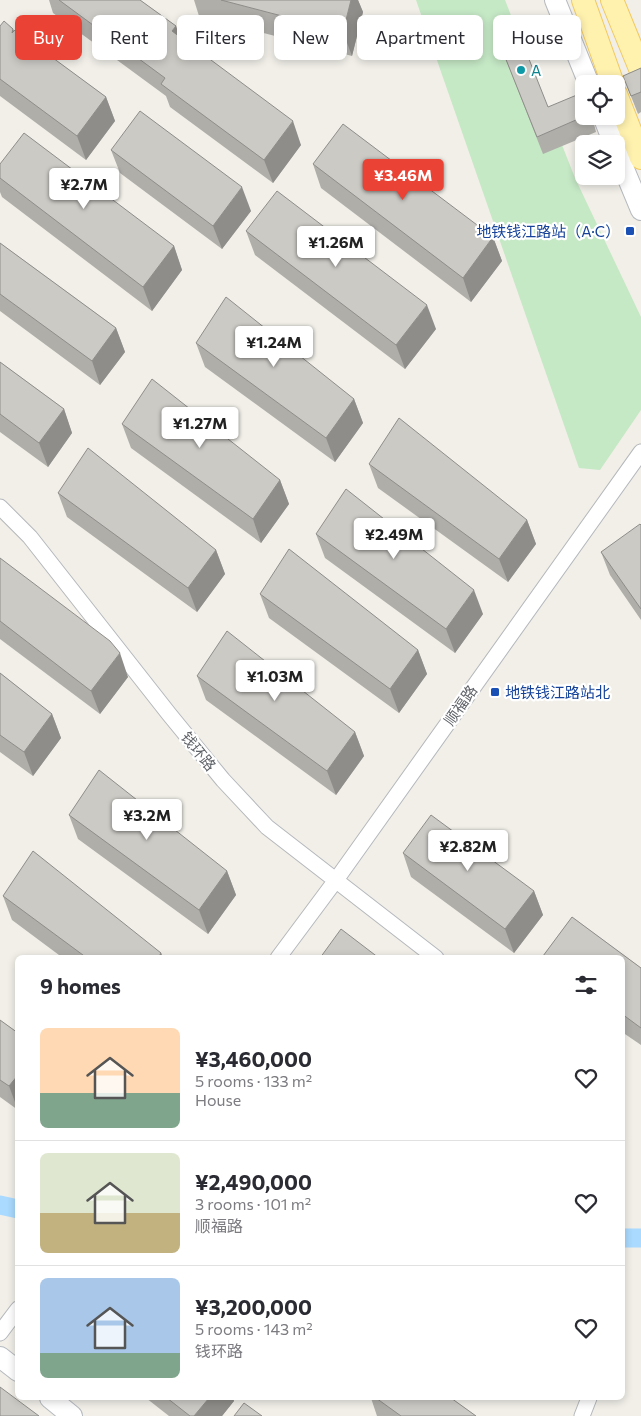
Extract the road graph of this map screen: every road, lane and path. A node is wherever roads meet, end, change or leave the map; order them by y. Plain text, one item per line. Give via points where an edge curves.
1 (555, 0) edge
2 (583, 0) edge
3 (612, 0) edge
4 (641, 71) edge
5 (585, 75) edge
6 (609, 75) edge
7 (625, 117) edge
8 (641, 158) edge
9 (625, 172) edge
10 (641, 210) edge
11 (641, 452) edge
12 (0, 507) edge
13 (336, 880) junction
14 (280, 955) edge
15 (432, 955) edge
16 (15, 1313) edge
17 (0, 1333) edge
18 (0, 1357) edge
19 (15, 1369) edge
20 (52, 1400) edge
21 (588, 1400) edge
22 (72, 1416) edge
23 (582, 1416) edge

1 - 5 main road
2 - 6 main road
3 - 4 main road
7 - 8 main road
9 - 10 main road
11 - 13 street, 顺福路
12 - 13 street, 钱环路 via 30,537 223,780 266,827
13 - 14 street, 顺福路
13 - 15 street, 钱环路
16 - 17 street
18 - 19 main road
20 - 22 main road
21 - 23 street

